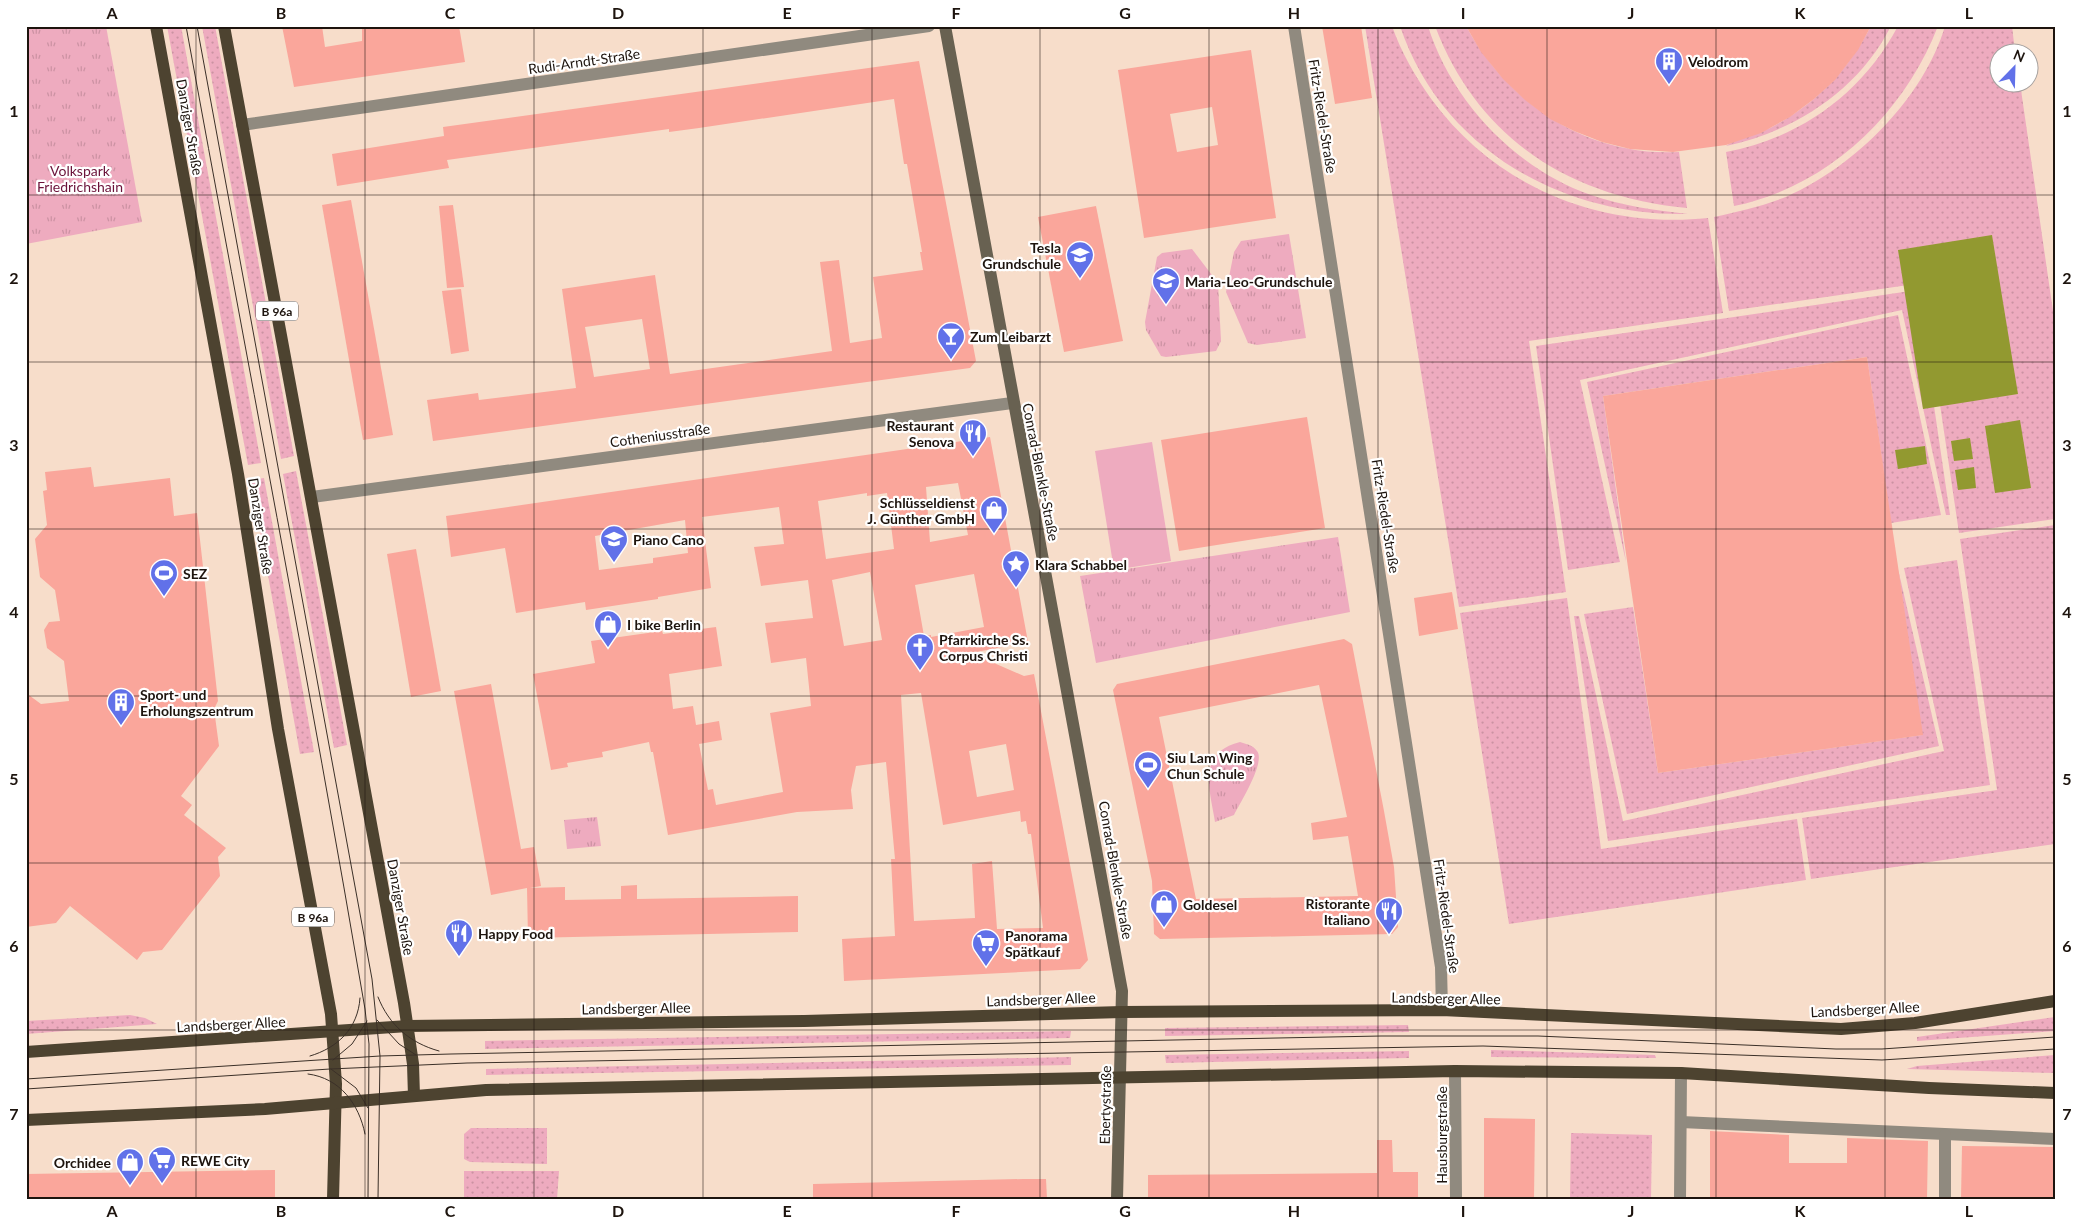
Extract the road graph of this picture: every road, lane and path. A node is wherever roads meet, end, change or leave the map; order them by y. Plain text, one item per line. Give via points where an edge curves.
1 (156, 26) edge
2 (224, 26) edge
3 (929, 26) edge
4 (945, 26) edge
5 (1294, 26) edge
6 (242, 125) junction
7 (1012, 403) junction
8 (312, 497) junction
9 (2055, 1001) edge
10 (1442, 1010) junction
11 (1122, 1012) junction
12 (408, 1026) junction
13 (334, 1031) junction
14 (26, 1052) edge
15 (1455, 1071) junction
16 (1681, 1073) junction
17 (1120, 1077) junction
18 (2055, 1093) edge
19 (414, 1096) junction
20 (336, 1104) junction
21 (26, 1120) edge
22 (1681, 1122) junction
23 (1945, 1135) junction
24 (2055, 1139) edge
25 (333, 1199) edge
26 (1117, 1199) edge
27 (1456, 1199) edge
28 (1680, 1199) edge
29 (1945, 1199) edge

1 - 13 main road, Danziger Straße / B 96a
2 - 6 main road, Danziger Straße / B 96a
3 - 6 street, Rudi-Arndt-Straße
4 - 7 street, Conrad-Blenkle-Straße
5 - 10 street, Fritz-Riedel-Straße via 1441,967
6 - 8 main road, Danziger Straße / B 96a
7 - 8 street, Cotheniusstraße
7 - 11 street, Conrad-Blenkle-Straße via 1107,901 1122,991
8 - 12 main road, Danziger Straße / B 96a
9 - 10 main road, Landsberger Allee via 1915,1023 1841,1029
10 - 11 main road, Landsberger Allee
11 - 12 main road, Landsberger Allee via 804,1021
11 - 17 street, Ebertystraße
12 - 13 main road, Landsberger Allee
12 - 19 main road, B 96a
13 - 14 main road, Landsberger Allee
13 - 20 main road, B 96a
15 - 16 main road
15 - 17 main road
15 - 27 street, Hausburgstraße
16 - 18 main road
16 - 22 street
17 - 19 main road via 486,1090
17 - 26 street, Ebertystraße
19 - 20 main road
20 - 21 main road
20 - 25 main road, B 96a
22 - 23 street via 1836,1127
22 - 28 street
23 - 24 street
23 - 29 street

